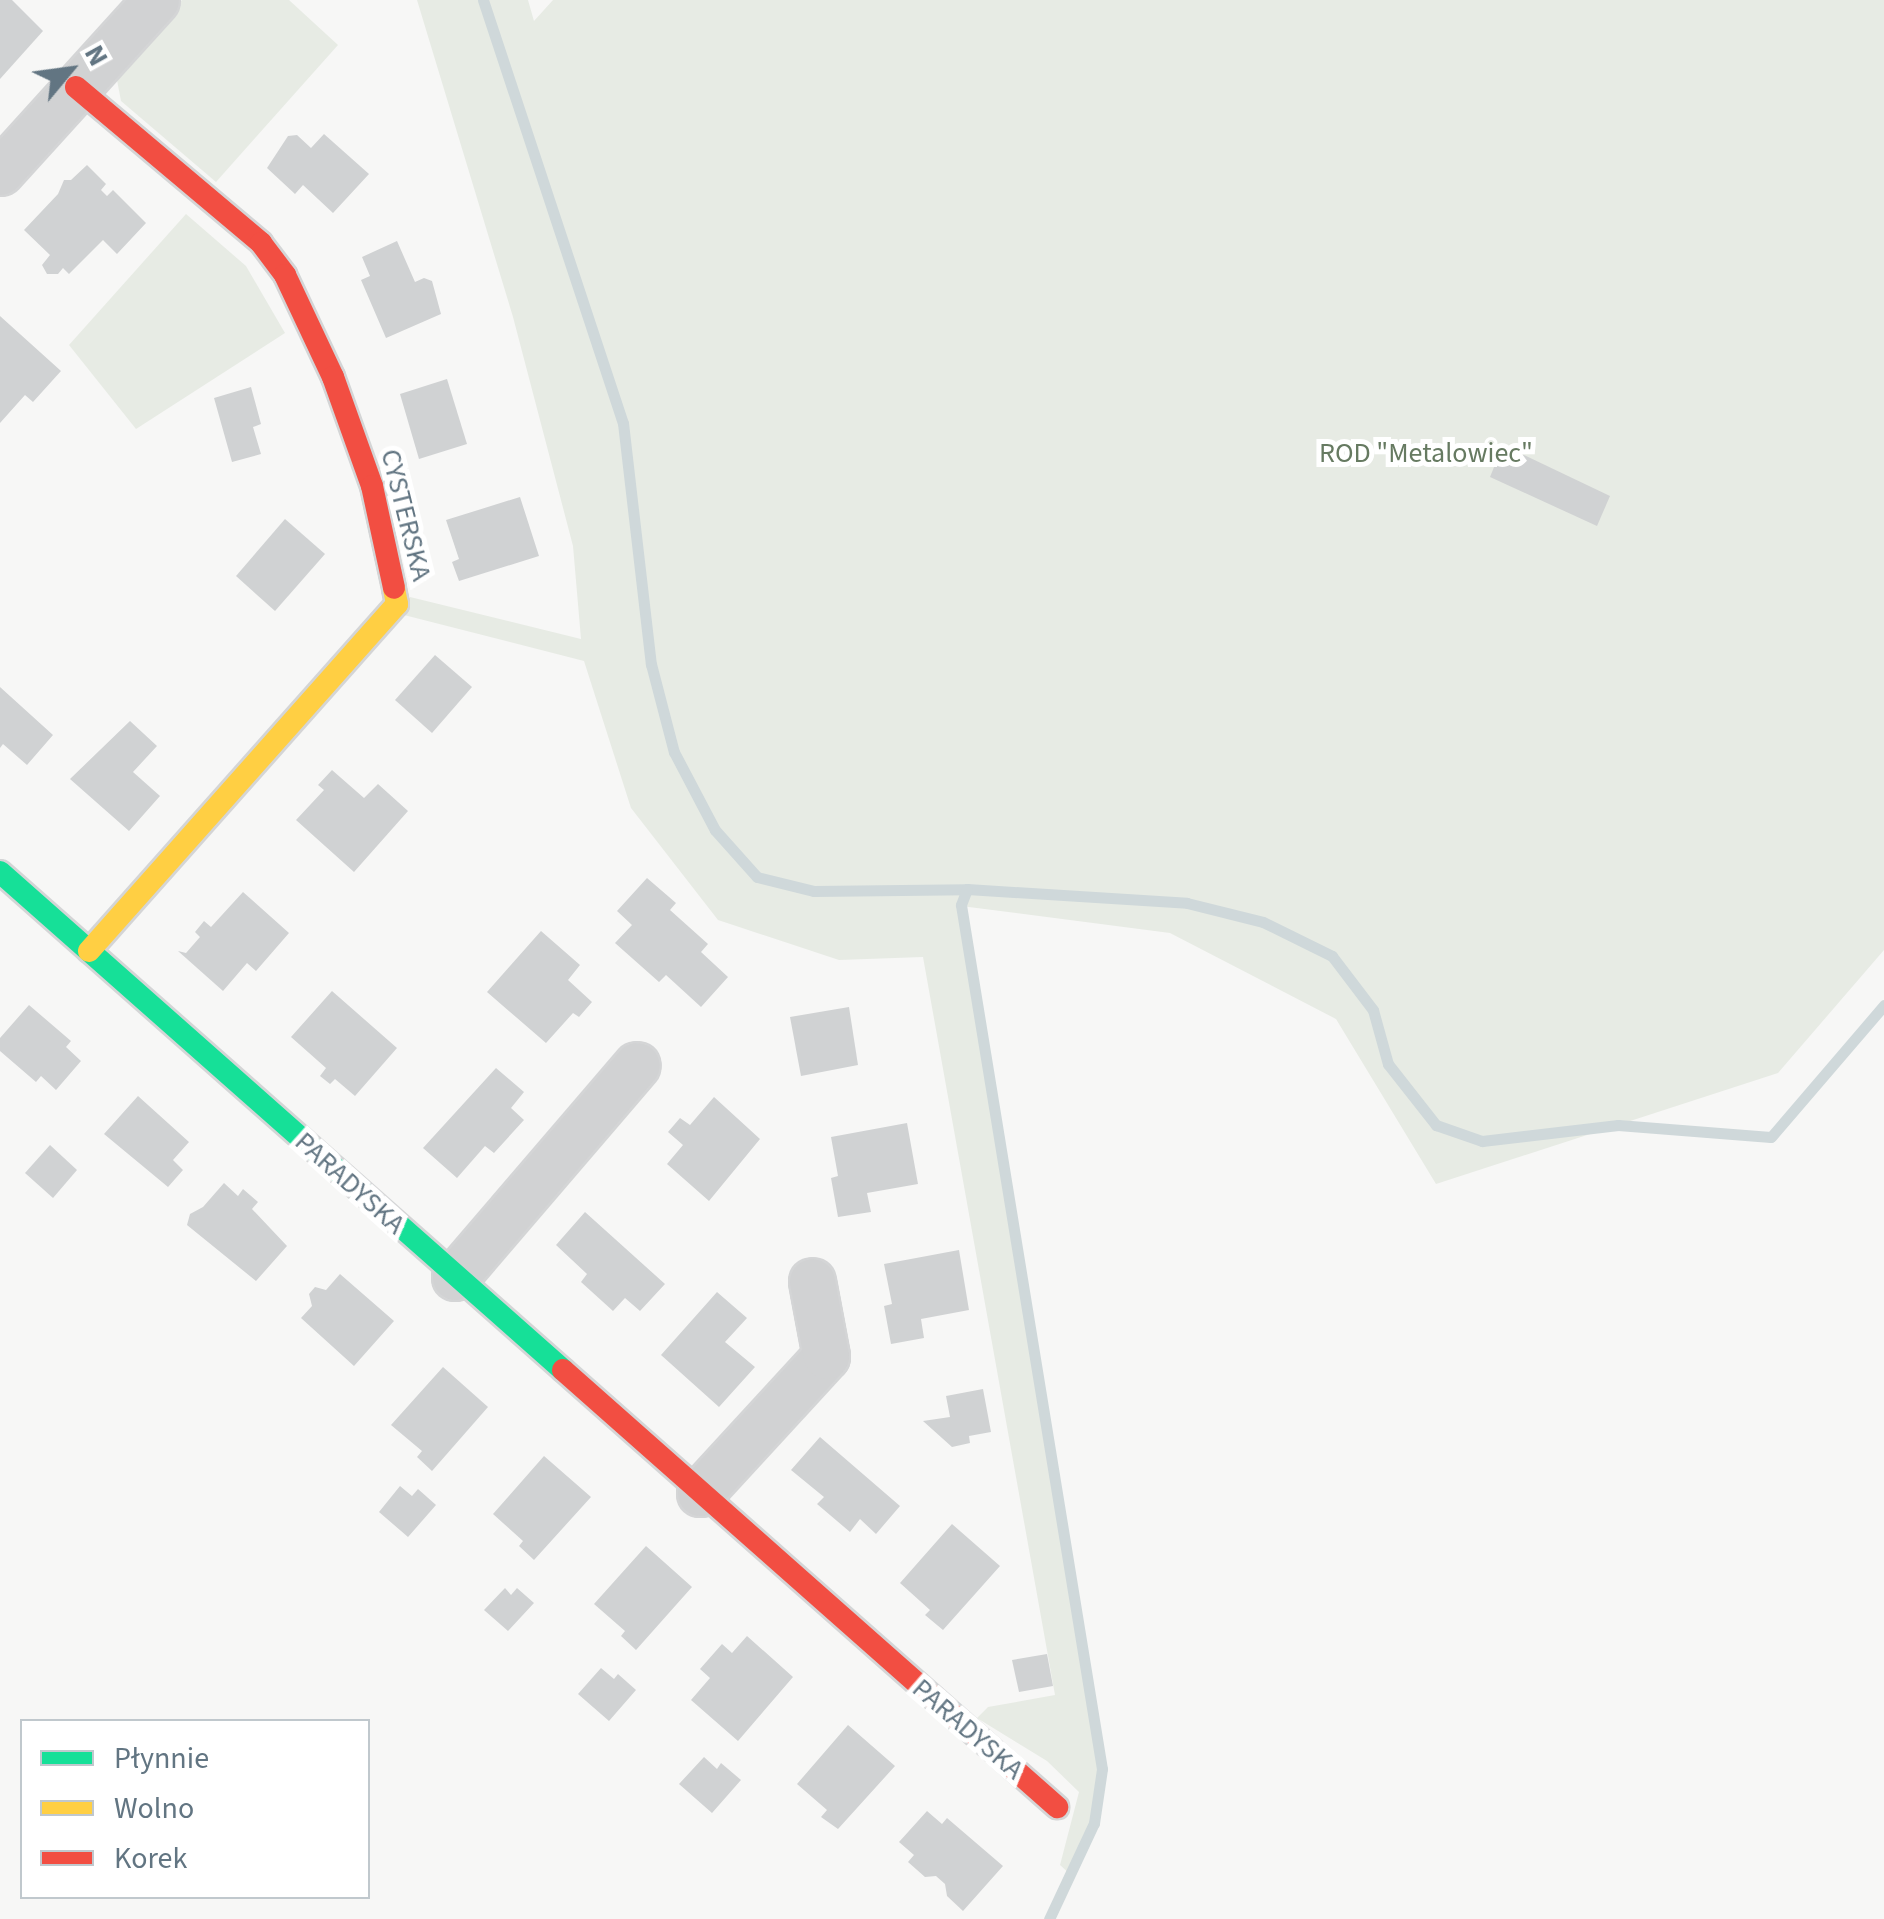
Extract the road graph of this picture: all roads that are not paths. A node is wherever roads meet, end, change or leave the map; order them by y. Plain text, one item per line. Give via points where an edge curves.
1 (156, 0) edge
2 (76, 87) junction
3 (0, 172) edge
4 (0, 872) edge
5 (89, 951) junction
6 (637, 1064) dead end
7 (455, 1277) junction
8 (812, 1281) dead end
9 (700, 1493) junction
10 (1057, 1807) dead end

1 - 2 street
2 - 3 street
2 - 5 street, CYSTERSKA via 260,243 285,274 333,377 372,486 396,604
4 - 5 street, PARADYSKA
5 - 7 street, PARADYSKA
6 - 7 street
7 - 9 street, PARADYSKA
8 - 9 street via 826,1356
9 - 10 street, PARADYSKA

